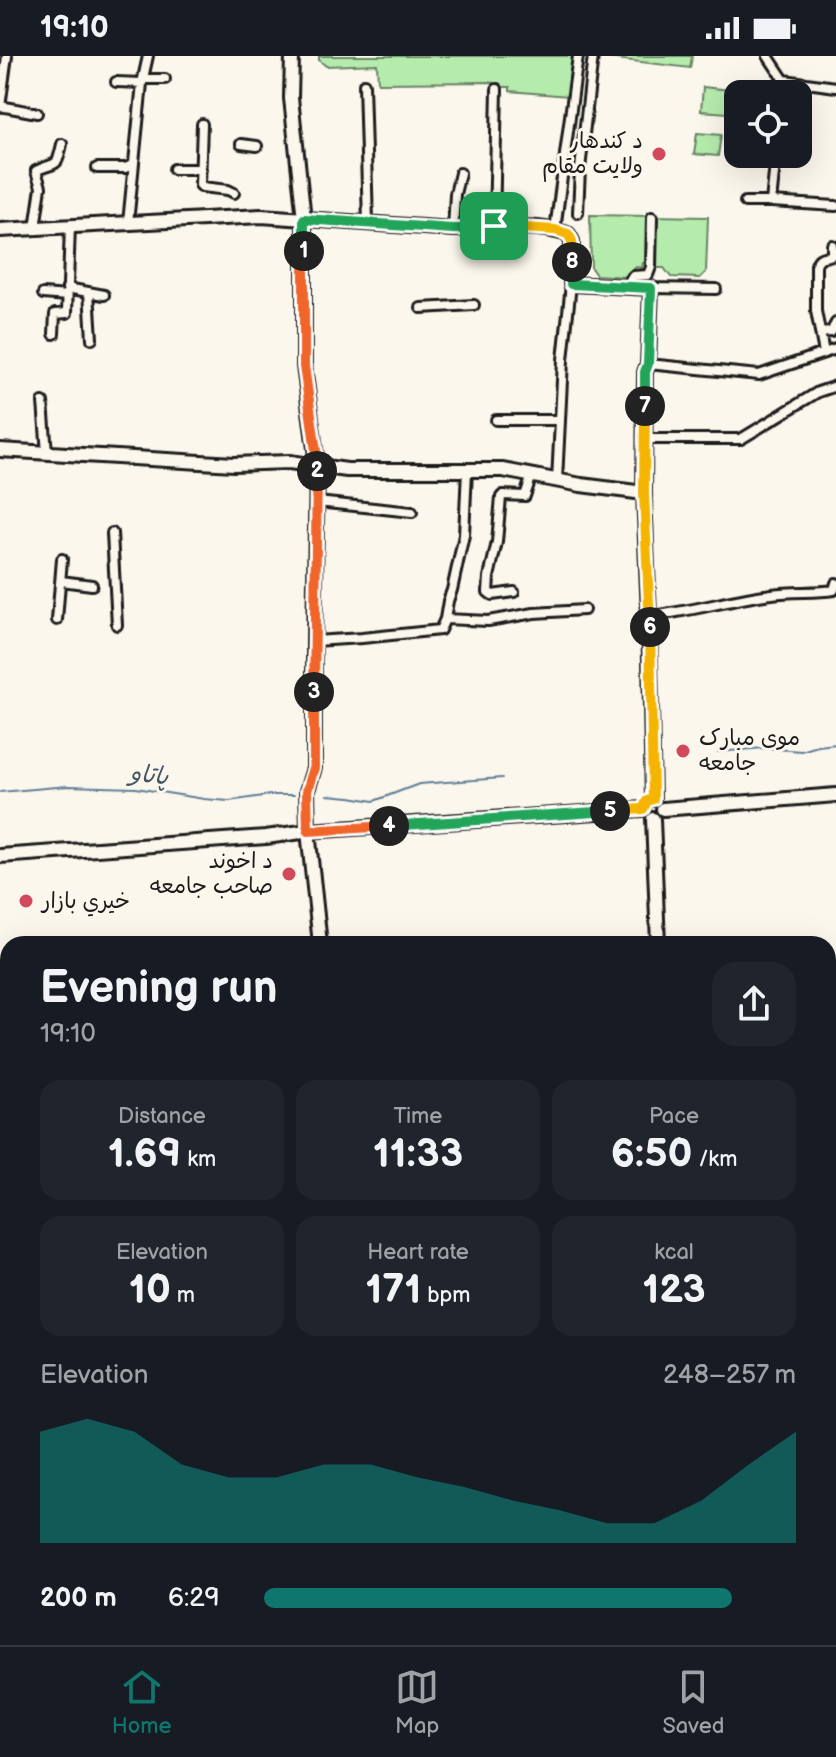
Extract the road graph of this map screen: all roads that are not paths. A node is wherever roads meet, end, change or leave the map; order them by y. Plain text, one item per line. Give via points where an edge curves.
1 (7, 56) edge
2 (148, 56) edge
3 (292, 56) edge
4 (578, 56) edge
5 (593, 56) edge
6 (768, 56) edge
7 (165, 79) dead end
8 (784, 80) edge
9 (143, 81) junction
10 (116, 82) dead end
11 (364, 84) dead end
12 (812, 84) edge
13 (836, 87) edge
14 (497, 89) dead end
15 (0, 107) edge
16 (37, 113) dead end
17 (202, 124) dead end
18 (62, 144) dead end
19 (241, 144) dead end
20 (257, 146) dead end
21 (133, 165) junction
22 (97, 168) dead end
23 (775, 168) edge
24 (174, 169) dead end
25 (201, 169) junction
26 (460, 173) dead end
27 (234, 193) dead end
28 (745, 202) dead end
29 (771, 202) junction
30 (836, 206) edge
31 (578, 213) dead end
32 (652, 217) dead end
33 (304, 219) junction
34 (128, 223) junction
35 (368, 223) junction
36 (70, 226) junction
37 (494, 226) junction
38 (35, 228) junction
39 (453, 229) junction
40 (0, 230) edge
41 (555, 230) junction
42 (832, 245) dead end
43 (571, 284) junction
44 (627, 285) dead end
45 (651, 288) junction
46 (716, 289) dead end
47 (67, 292) junction
48 (89, 292) junction
49 (43, 294) dead end
50 (104, 295) dead end
51 (474, 305) dead end
52 (421, 308) dead end
53 (836, 323) edge
54 (820, 333) junction
55 (54, 334) dead end
56 (92, 339) dead end
57 (836, 349) edge
58 (824, 353) junction
59 (648, 364) junction
60 (836, 386) edge
61 (43, 402) dead end
62 (496, 420) dead end
63 (560, 420) junction
64 (645, 439) junction
65 (0, 450) edge
66 (47, 453) junction
67 (317, 464) junction
68 (467, 470) junction
69 (532, 475) junction
70 (557, 481) junction
71 (644, 493) junction
72 (317, 502) junction
73 (412, 512) dead end
74 (112, 533) dead end
75 (62, 559) dead end
76 (61, 581) junction
77 (92, 585) dead end
78 (835, 587) edge
79 (514, 592) dead end
80 (836, 602) edge
81 (584, 610) dead end
82 (649, 616) junction
83 (445, 619) junction
84 (57, 620) dead end
85 (117, 625) dead end
86 (314, 641) junction
87 (836, 795) edge
88 (653, 809) junction
89 (308, 831) junction
90 (0, 856) edge
91 (319, 936) edge
92 (658, 936) edge

1 - 15 street
2 - 9 street
3 - 33 street via 291,98
4 - 41 street
5 - 31 street
6 - 8 street
7 - 9 street
9 - 10 street
9 - 21 street
11 - 35 street
12 - 13 street
14 - 37 street
15 - 16 street
17 - 25 street
18 - 38 street via 57,163 36,171 41,187
19 - 20 street
21 - 22 street
21 - 34 street
23 - 29 street
24 - 25 street
25 - 27 street via 201,186
26 - 39 street
28 - 29 street
29 - 30 street
32 - 44 street via 651,267 648,275 633,276
33 - 34 street
33 - 35 street
33 - 67 street via 304,366
34 - 36 street
35 - 39 street
36 - 38 street
36 - 47 street
37 - 39 street
37 - 41 street
38 - 40 street
41 - 43 street via 572,241
42 - 54 street via 832,255 817,259 816,265
43 - 45 street
43 - 63 street
45 - 46 street
45 - 59 street
47 - 48 street
47 - 49 street
47 - 55 street via 67,313 55,314
48 - 50 street
48 - 56 street
51 - 52 street
53 - 54 street via 831,332
54 - 58 street
57 - 58 street
58 - 59 street via 759,375
59 - 64 street
60 - 64 street via 741,439
61 - 66 street
62 - 63 street
63 - 70 street
64 - 71 street
65 - 66 street
66 - 67 street
67 - 68 street via 347,470
67 - 72 street
68 - 69 street
68 - 83 street via 464,535
69 - 70 street
69 - 79 street via 524,496 502,495 489,577 492,595
70 - 71 street
71 - 82 street
72 - 73 street
72 - 86 street
74 - 85 street
75 - 76 street
76 - 77 street
76 - 84 street
78 - 80 street
78 - 82 street
81 - 83 street via 488,621
82 - 88 street
83 - 86 street via 440,630
86 - 89 street via 314,768 307,791
87 - 88 street
88 - 89 street
88 - 92 street
89 - 90 street
89 - 91 street

